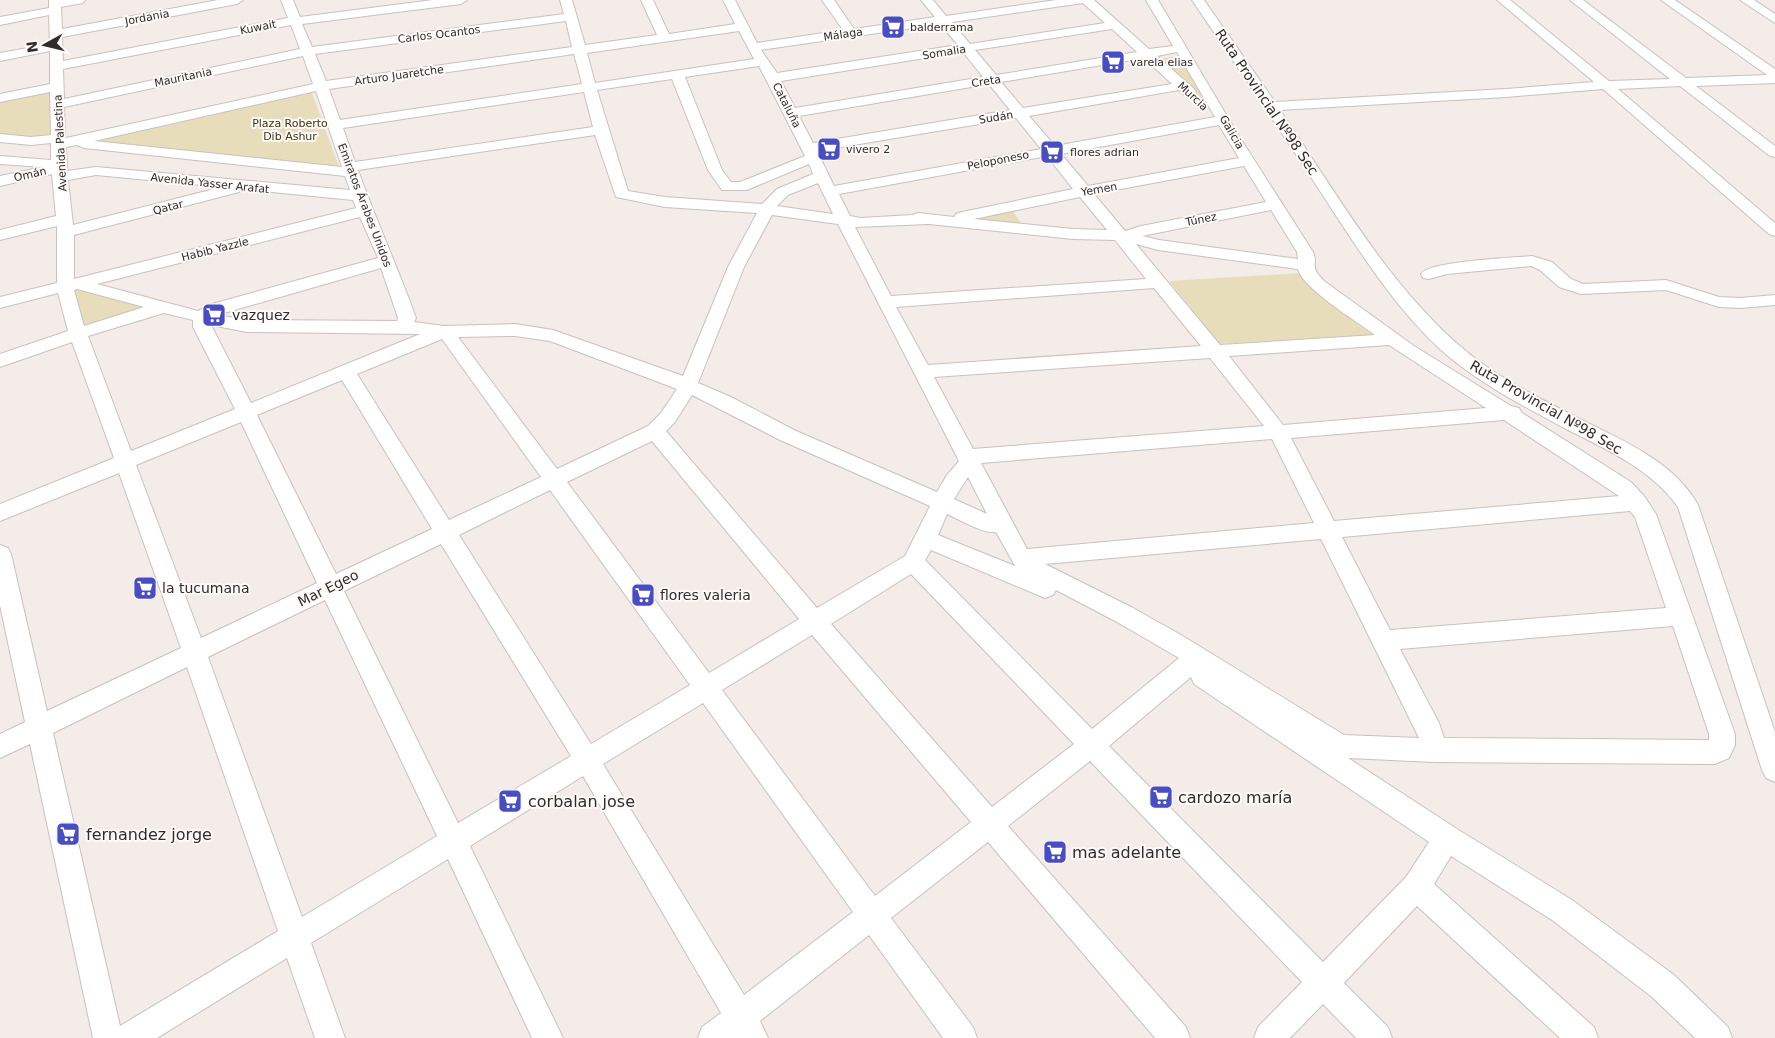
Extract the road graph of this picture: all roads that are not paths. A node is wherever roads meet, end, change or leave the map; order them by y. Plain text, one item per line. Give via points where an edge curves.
1 (79, 0) edge
2 (237, 0) edge
3 (287, 0) edge
4 (460, 0) edge
5 (566, 0) edge
6 (647, 0) edge
7 (729, 0) edge
8 (828, 0) edge
9 (927, 0) edge
10 (1006, 0) edge
11 (1081, 0) edge
12 (1087, 0) edge
13 (1152, 0) edge
14 (1198, 0) edge
15 (1503, 0) edge
16 (1576, 0) edge
17 (1589, 0) edge
18 (1667, 0) edge
19 (1746, 0) edge
20 (56, 5) edge
21 (1015, 10) junction
22 (571, 17) junction
23 (1775, 19) edge
24 (943, 20) junction
25 (0, 21) edge
26 (294, 21) junction
27 (1114, 25) junction
28 (742, 27) junction
29 (851, 33) junction
30 (664, 37) junction
31 (56, 40) junction
32 (753, 47) junction
33 (965, 48) junction
34 (1181, 48) junction
35 (580, 50) junction
36 (307, 51) junction
37 (1147, 54) junction
38 (0, 57) edge
39 (761, 62) junction
40 (57, 66) junction
41 (678, 74) junction
42 (1775, 77) edge
43 (773, 78) junction
44 (992, 80) junction
45 (1700, 82) junction
46 (1683, 83) junction
47 (321, 86) junction
48 (1182, 86) junction
49 (1607, 86) junction
50 (57, 87) junction
51 (590, 88) junction
52 (0, 98) edge
53 (59, 104) junction
54 (1271, 106) junction
55 (791, 114) junction
56 (1019, 114) junction
57 (335, 125) junction
58 (1225, 125) junction
59 (601, 130) junction
60 (0, 138) edge
61 (1775, 140) edge
62 (62, 141) junction
63 (1049, 150) junction
64 (811, 152) junction
65 (1775, 153) edge
66 (0, 160) edge
67 (1249, 161) junction
68 (261, 164) junction
69 (60, 169) junction
70 (350, 169) junction
71 (0, 181) edge
72 (826, 184) junction
73 (746, 185) junction
74 (240, 186) junction
75 (1084, 191) junction
76 (363, 204) junction
77 (716, 205) junction
78 (1275, 205) junction
79 (768, 206) junction
80 (843, 216) junction
81 (950, 221) junction
82 (65, 226) junction
83 (1775, 231) edge
84 (0, 235) edge
85 (1123, 235) junction
86 (387, 261) junction
87 (1305, 265) junction
88 (1429, 274) dead end
89 (1158, 283) junction
90 (71, 285) junction
91 (28, 294) junction
92 (0, 296) edge
93 (1775, 300) edge
94 (885, 302) junction
95 (0, 303) edge
96 (165, 307) junction
97 (201, 316) junction
98 (404, 327) junction
99 (445, 331) junction
100 (77, 334) junction
101 (1394, 339) junction
102 (1214, 352) junction
103 (0, 361) edge
104 (346, 372) junction
105 (922, 372) junction
106 (687, 386) junction
107 (1540, 406) junction
108 (246, 412) junction
109 (1508, 413) junction
110 (655, 430) junction
111 (1278, 432) junction
112 (125, 462) junction
113 (967, 462) junction
114 (554, 480) junction
115 (1637, 502) junction
116 (942, 503) junction
117 (0, 513) edge
118 (992, 525) junction
119 (1328, 530) junction
120 (445, 531) junction
121 (919, 551) junction
122 (0, 554) edge
123 (1025, 569) junction
124 (330, 587) junction
125 (1681, 616) junction
126 (816, 622) junction
127 (1384, 640) junction
128 (194, 652) junction
129 (1191, 661) junction
130 (706, 687) junction
131 (37, 728) junction
132 (1092, 745) junction
133 (0, 746) edge
134 (1434, 750) junction
135 (1334, 753) junction
136 (587, 760) junction
137 (1775, 770) edge
138 (990, 825) junction
139 (1447, 838) junction
140 (455, 842) junction
141 (1416, 887) junction
142 (872, 915) junction
143 (295, 937) junction
144 (1322, 982) junction
145 (746, 1028) edge
146 (108, 1038) edge
147 (128, 1038) edge
148 (330, 1038) edge
149 (548, 1038) edge
150 (713, 1038) edge
151 (962, 1038) edge
152 (1175, 1038) edge
153 (1269, 1038) edge
154 (1377, 1038) edge
155 (1583, 1038) edge
156 (1717, 1038) edge

1 - 20 street
2 - 31 street, Jordania
3 - 26 street, Emiratos Árabes Unidos
4 - 26 street, Kuwait
5 - 22 street
6 - 30 street
7 - 28 street, Cataluña
8 - 29 street
9 - 24 street
10 - 21 street
11 - 21 street, Málaga
12 - 27 street, Murcia
13 - 34 street, Galicia
14 - 54 street, Ruta Provincial Nº98 Sec
15 - 49 street
16 - 46 street
17 - 45 street
18 - 42 street
19 - 23 street
20 - 25 street
20 - 31 street, Avenida Palestina
21 - 24 street, Málaga
22 - 35 street
22 - 36 street, Carlos Ocantos
24 - 29 street, Málaga
24 - 33 street
26 - 36 street, Emiratos Árabes Unidos
26 - 40 street, Kuwait
27 - 33 street, Somalia
27 - 37 street, Murcia
28 - 30 street, Arturo Juaretche
28 - 32 street, Cataluña
29 - 32 street, Málaga
30 - 35 street, Arturo Juaretche
31 - 38 street, Jordania
31 - 40 street, Avenida Palestina
32 - 39 street, Cataluña
33 - 43 street, Somalia
33 - 44 street
34 - 37 street, Creta
34 - 58 street, Galicia
35 - 47 street, Arturo Juaretche
35 - 51 street
36 - 47 street, Emiratos Árabes Unidos
36 - 53 street, Mauritania
37 - 44 street, Creta
37 - 48 street, Murcia
39 - 41 street
39 - 43 street, Cataluña
40 - 50 street, Avenida Palestina
41 - 51 street
41 - 73 street via 715,170 727,187
42 - 45 street
43 - 55 street, Cataluña
44 - 55 street, Creta
44 - 56 street
45 - 46 street
45 - 61 street
46 - 49 street
46 - 65 street
47 - 57 street, Emiratos Árabes Unidos
47 - 62 street, Arturo Juaretche
48 - 56 street, Sudán
48 - 58 street, Murcia
49 - 54 street
49 - 83 street
50 - 52 street
50 - 53 street, Avenida Palestina
51 - 57 street
51 - 59 street
53 - 62 street, Avenida Palestina
54 - 107 street, Ruta Provincial Nº98 Sec via 1364,247 1438,337 1462,359
55 - 64 street, Cataluña
56 - 63 street
56 - 64 street, Sudán
57 - 70 street, Emiratos Árabes Unidos
58 - 63 street, Peloponeso
58 - 67 street, Galicia
59 - 70 street, Avenida Yasser Arafat
59 - 77 street via 622,194 665,202
60 - 62 street, Avenida Yasser Arafat
62 - 68 street, Avenida Yasser Arafat
62 - 69 street, Avenida Palestina
63 - 72 street, Peloponeso
63 - 75 street
64 - 72 street, Cataluña
64 - 73 street, Sudán
66 - 69 street, Avenida Yasser Arafat
67 - 75 street, Yemen
67 - 78 street, Galicia
68 - 70 street, Avenida Yasser Arafat
68 - 74 street, Qatar
69 - 71 street, Omán
69 - 74 street, Avenida Yasser Arafat
69 - 82 street, Avenida Palestina
70 - 76 street, Emiratos Árabes Unidos
72 - 79 street, Peloponeso via 782,192
72 - 80 street, Cataluña
73 - 77 street, Sudán
73 - 79 street
74 - 76 street, Avenida Yasser Arafat
74 - 82 street, Qatar via 226,192
75 - 81 street, Yemen via 969,214
75 - 85 street
76 - 86 street, Emiratos Árabes Unidos
76 - 90 street, Habib Yazzle
77 - 79 street
78 - 85 street, Túnez
78 - 87 street, Galicia via 1307,256
79 - 80 street
79 - 106 street via 736,266
80 - 81 street
80 - 94 street, Cataluña
81 - 85 street via 1073,234
82 - 84 street, Qatar
82 - 90 street, Avenida Palestina
85 - 87 street via 1158,245
85 - 89 street
86 - 97 street via 218,308
86 - 98 street, Emiratos Árabes Unidos via 407,318
87 - 101 street, Galicia via 1307,273 1318,285
88 - 93 street via 1446,269 1532,261 1546,266 1565,283 1581,289 1666,285 1717,302
89 - 94 street
89 - 102 street
90 - 91 street, Habib Yazzle
90 - 96 street
90 - 100 street, Avenida Palestina
91 - 92 street
91 - 95 street
94 - 105 street, Cataluña
96 - 97 street
96 - 100 street
97 - 98 street via 247,326
97 - 108 street via 202,327
98 - 99 street
99 - 104 street
99 - 106 street via 506,330 554,336
99 - 114 street
100 - 103 street
100 - 112 street, Avenida Palestina
101 - 102 street
101 - 109 street, Galicia
102 - 105 street
102 - 111 street
104 - 108 street
104 - 120 street
105 - 113 street, Cataluña
106 - 110 street via 666,420
106 - 116 street via 787,435
107 - 109 street via 1534,410
107 - 137 street, Ruta Provincial Nº98 Sec via 1641,461 1682,494
108 - 112 street
108 - 124 street
109 - 111 street
109 - 115 street, Galicia via 1614,480
110 - 114 street, Mar Egeo
110 - 126 street
111 - 113 street
111 - 119 street
112 - 117 street
112 - 128 street, Avenida Palestina
113 - 116 street
113 - 118 street
113 - 123 street
114 - 120 street, Mar Egeo
114 - 130 street
115 - 119 street
115 - 125 street, Galicia
116 - 118 street
116 - 121 street
118 - 123 street via 1016,567
119 - 123 street
119 - 127 street
120 - 124 street, Mar Egeo
120 - 136 street
121 - 123 street via 937,543
121 - 126 street
121 - 132 street
122 - 131 street
123 - 129 street
124 - 128 street, Mar Egeo
124 - 140 street
125 - 127 street
125 - 134 street, Galicia via 1722,734 1720,750
126 - 130 street
126 - 138 street
127 - 134 street via 1430,731
128 - 131 street, Mar Egeo
128 - 143 street, Avenida Palestina
129 - 132 street
129 - 135 street
130 - 136 street
130 - 142 street
131 - 133 street, Mar Egeo
131 - 146 street
132 - 138 street
132 - 144 street
134 - 135 street
135 - 139 street
136 - 140 street
136 - 145 street
138 - 142 street
138 - 152 street
139 - 141 street
139 - 156 street via 1562,910 1609,944 1662,986
140 - 143 street
140 - 149 street
141 - 144 street
141 - 155 street
142 - 145 street
142 - 151 street
143 - 147 street
143 - 148 street, Avenida Palestina
144 - 153 street
144 - 154 street
145 - 150 street

